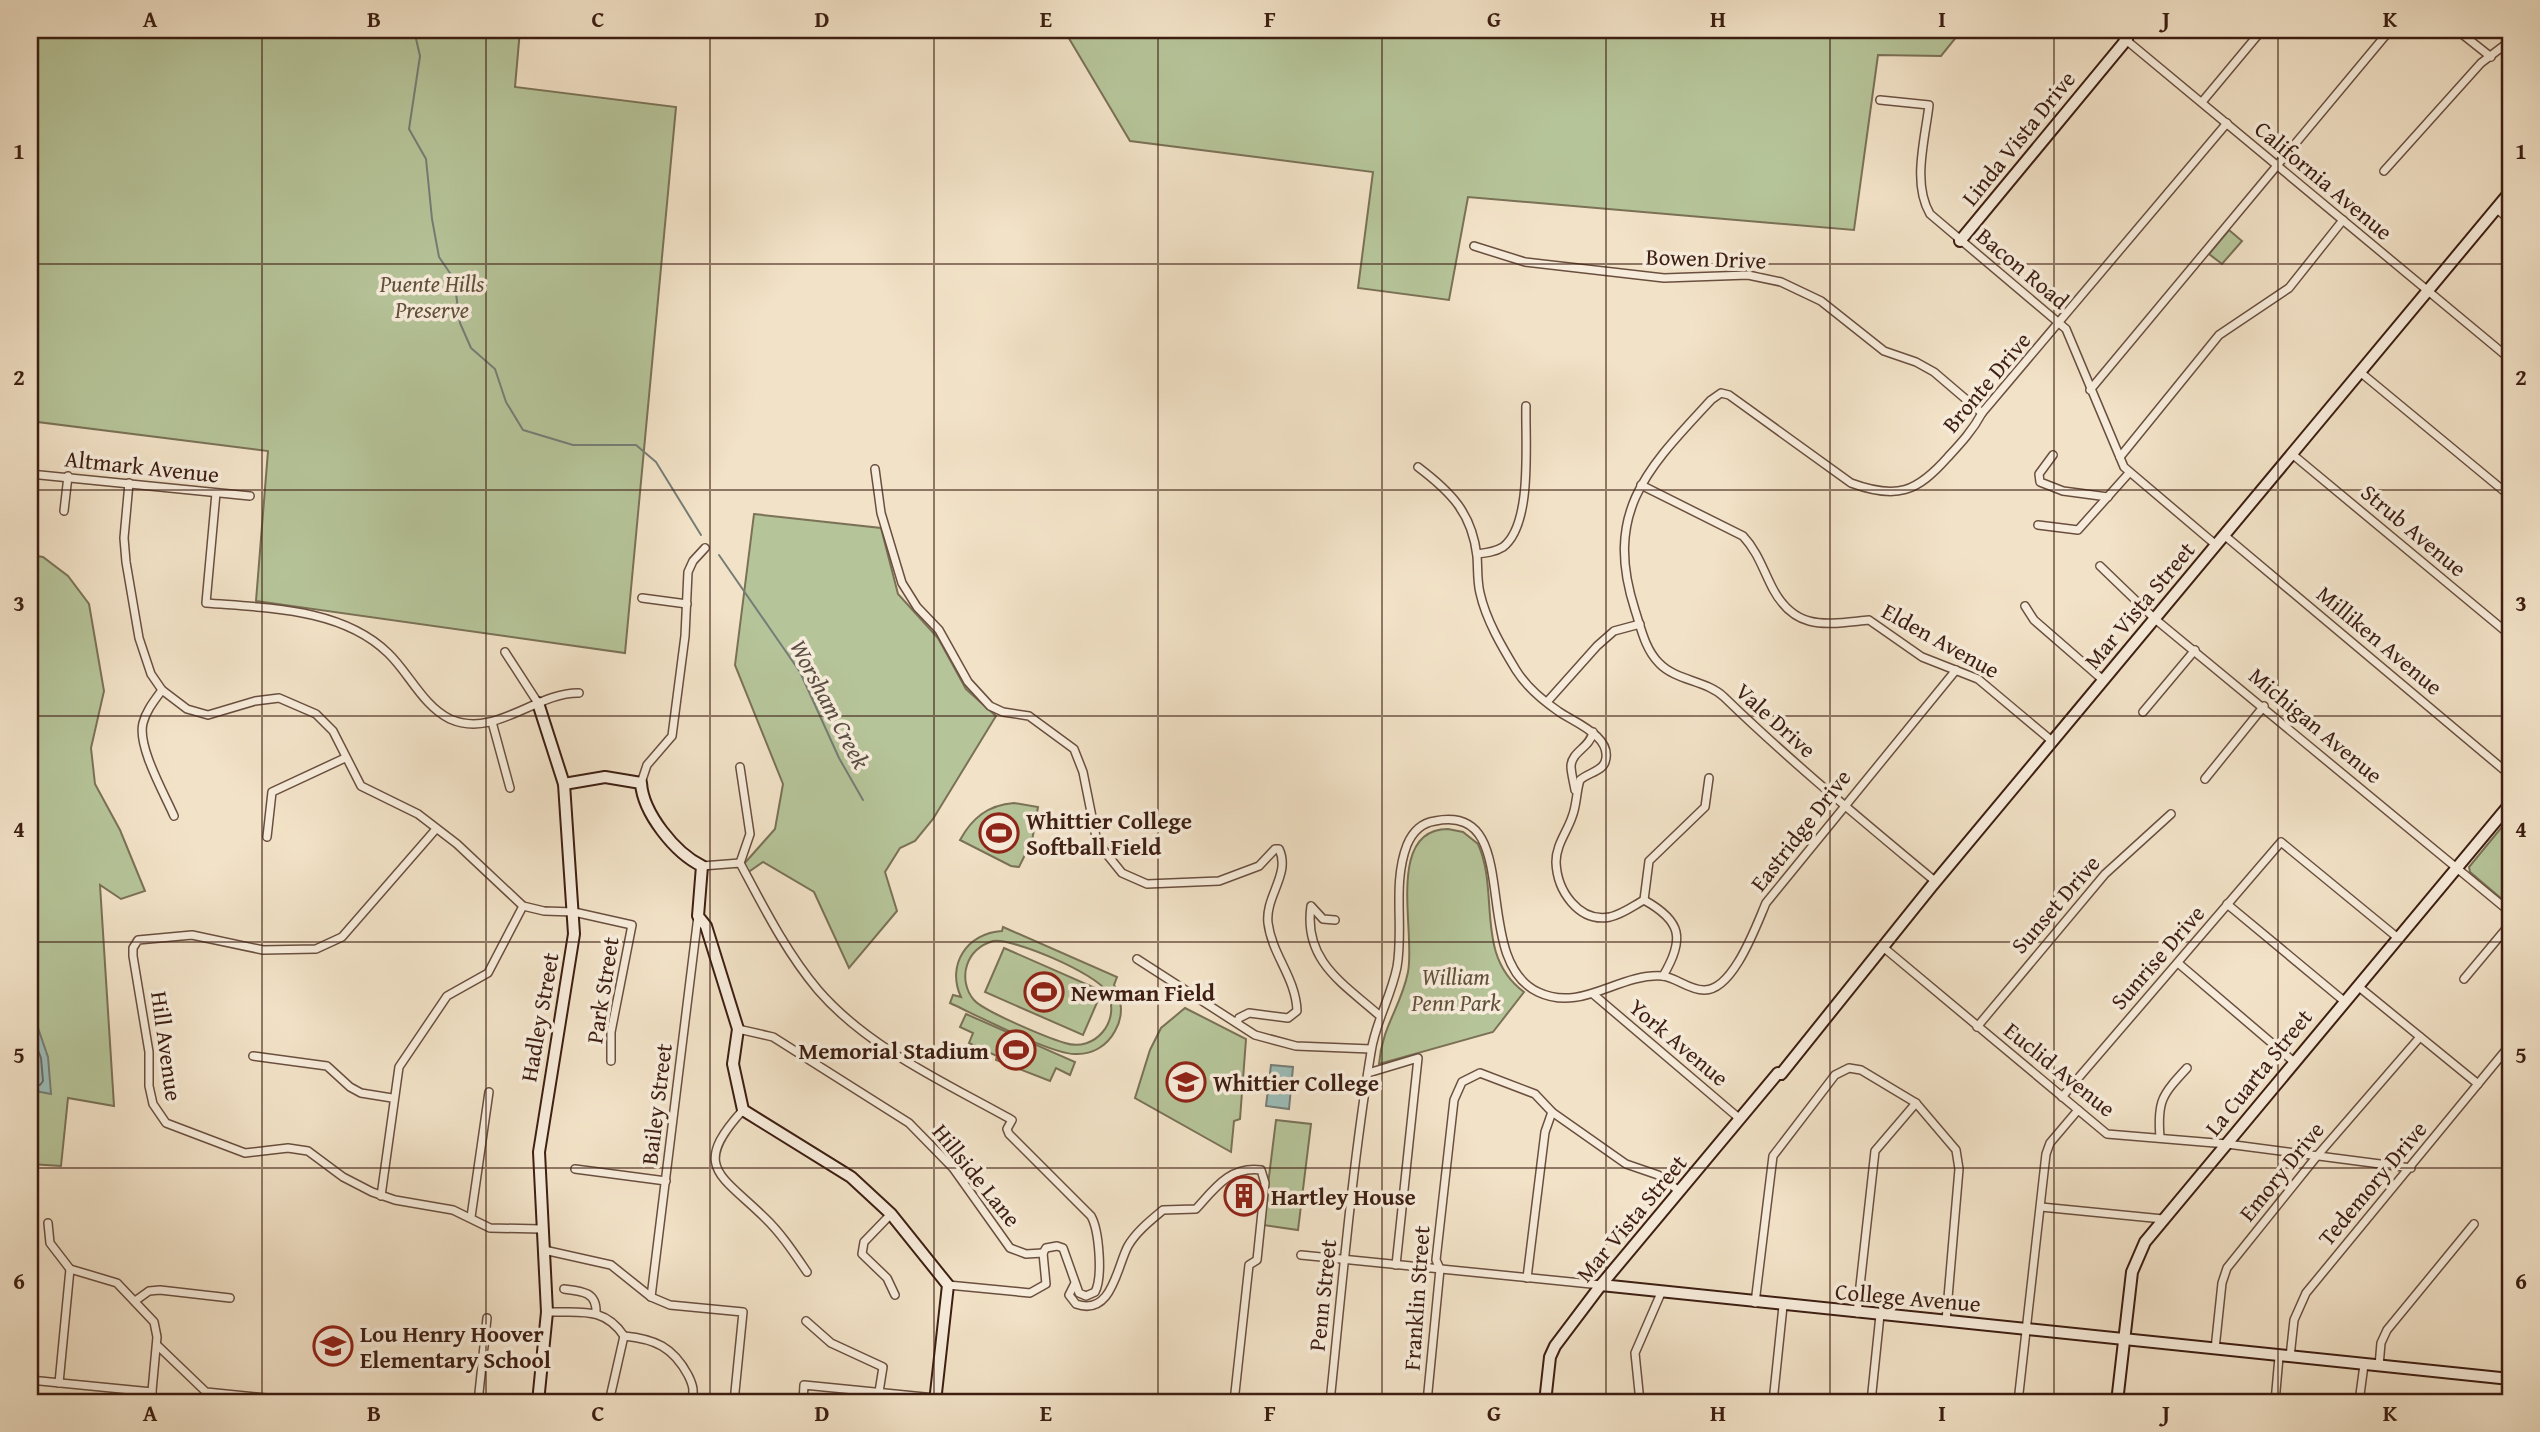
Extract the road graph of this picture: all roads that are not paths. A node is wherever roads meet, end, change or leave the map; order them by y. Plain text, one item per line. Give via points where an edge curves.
1 (2114, 30) edge
2 (2262, 30) edge
3 (2390, 30) edge
4 (2457, 30) edge
5 (2130, 34) edge
6 (2510, 41) edge
7 (2491, 57) junction
8 (1881, 100) dead end
9 (2202, 102) junction
10 (2227, 123) junction
11 (2277, 165) junction
12 (2384, 171) dead end
13 (2510, 192) edge
14 (2497, 209) junction
15 (2343, 219) junction
16 (2510, 220) edge
17 (1960, 241) junction
18 (1474, 246) dead end
19 (2428, 291) junction
20 (2060, 323) junction
21 (2510, 359) edge
22 (2360, 372) junction
23 (2090, 390) junction
24 (1721, 393) joint
25 (1526, 406) dead end
26 (1982, 413) junction
27 (2292, 454) junction
28 (2053, 455) dead end
29 (2120, 457) junction
30 (1418, 467) dead end
31 (875, 469) dead end
32 (2129, 473) junction
33 (30, 474) edge
34 (68, 476) junction
35 (129, 483) junction
36 (1641, 485) junction
37 (216, 493) junction
38 (250, 496) dead end
39 (2510, 496) edge
40 (2108, 497) junction
41 (64, 512) dead end
42 (2038, 526) dead end
43 (2224, 535) junction
44 (2216, 545) junction
45 (705, 548) dead end
46 (1477, 554) junction
47 (2100, 566) dead end
48 (642, 598) dead end
49 (687, 604) junction
50 (2025, 606) dead end
51 (2155, 619) junction
52 (1640, 624) junction
53 (2510, 635) edge
54 (2195, 650) junction
55 (505, 652) dead end
56 (1956, 670) junction
57 (2104, 680) junction
58 (162, 690) junction
59 (579, 693) dead end
60 (1547, 702) junction
61 (538, 704) junction
62 (2263, 706) junction
63 (2143, 712) dead end
64 (492, 722) junction
65 (1593, 732) junction
66 (2052, 741) junction
67 (345, 758) junction
68 (740, 767) dead end
69 (2510, 775) edge
70 (1709, 778) dead end
71 (2205, 779) dead end
72 (564, 783) junction
73 (641, 783) junction
74 (510, 788) dead end
75 (1576, 794) junction
76 (2510, 804) edge
77 (1843, 805) junction
78 (2171, 814) dead end
79 (174, 816) dead end
80 (436, 829) junction
81 (267, 837) dead end
82 (740, 863) junction
83 (702, 866) junction
84 (2458, 868) junction
85 (1936, 882) junction
86 (1644, 900) junction
87 (2227, 904) junction
88 (523, 906) junction
89 (574, 912) junction
90 (2510, 912) edge
91 (698, 916) junction
92 (1335, 920) dead end
93 (2510, 925) edge
94 (2398, 938) junction
95 (1883, 947) junction
96 (1138, 960) dead end
97 (2178, 963) junction
98 (1663, 976) junction
99 (2464, 979) dead end
100 (2359, 987) junction
101 (1593, 995) junction
102 (2344, 1001) junction
103 (1380, 1016) junction
104 (1237, 1023) junction
105 (1977, 1027) junction
106 (738, 1029) junction
107 (2420, 1037) junction
108 (2510, 1045) edge
109 (1371, 1049) junction
110 (253, 1056) dead end
111 (611, 1061) dead end
112 (2294, 1062) junction
113 (2187, 1068) dead end
114 (1368, 1073) junction
115 (2477, 1084) junction
116 (489, 1091) dead end
117 (2062, 1097) junction
118 (392, 1098) junction
119 (1916, 1103) junction
120 (743, 1110) junction
121 (2078, 1110) junction
122 (1552, 1112) junction
123 (1740, 1119) junction
124 (2161, 1137) junction
125 (2227, 1144) junction
126 (2317, 1156) junction
127 (2411, 1168) junction
128 (575, 1169) dead end
129 (666, 1181) junction
130 (1679, 1191) junction
131 (381, 1196) junction
132 (2040, 1207) junction
133 (891, 1214) junction
134 (471, 1217) junction
135 (2163, 1219) junction
136 (48, 1223) dead end
137 (2474, 1224) dead end
138 (541, 1229) junction
139 (544, 1250) junction
140 (1044, 1253) junction
141 (1301, 1255) dead end
142 (1345, 1260) junction
143 (1396, 1265) junction
144 (70, 1269) junction
145 (1440, 1269) junction
146 (807, 1272) dead end
147 (1527, 1278) junction
148 (948, 1285) junction
149 (1074, 1285) junction
150 (1601, 1285) junction
151 (564, 1289) dead end
152 (1661, 1293) junction
153 (895, 1295) dead end
154 (651, 1297) junction
155 (230, 1298) dead end
156 (135, 1301) junction
157 (1755, 1303) junction
158 (1783, 1306) junction
159 (547, 1312) junction
160 (596, 1313) junction
161 (1857, 1313) junction
162 (1880, 1315) junction
163 (487, 1318) dead end
164 (806, 1321) dead end
165 (1946, 1321) junction
166 (2027, 1329) junction
167 (625, 1336) junction
168 (2125, 1340) junction
169 (157, 1345) junction
170 (2215, 1349) junction
171 (2284, 1357) junction
172 (2364, 1365) junction
173 (2379, 1366) junction
174 (2510, 1379) edge
175 (30, 1380) edge
176 (59, 1382) junction
177 (152, 1392) junction
178 (879, 1392) junction
179 (935, 1400) edge
180 (151, 1402) edge
181 (306, 1402) edge
182 (478, 1402) edge
183 (538, 1402) edge
184 (609, 1402) edge
185 (691, 1402) edge
186 (734, 1402) edge
187 (803, 1402) edge
188 (1234, 1402) edge
189 (1330, 1402) edge
190 (1427, 1402) edge
191 (1545, 1402) edge
192 (1640, 1402) edge
193 (1773, 1402) edge
194 (1871, 1402) edge
195 (2018, 1402) edge
196 (2117, 1402) edge
197 (2274, 1402) edge
198 (2359, 1402) edge

1 - 5 street, California Avenue
2 - 9 street
3 - 11 street
4 - 7 street
5 - 9 street, California Avenue
5 - 17 street, Linda Vista Drive
6 - 7 street
7 - 12 street via 2481,62
8 - 17 street, Bacon Road via 1929,105 1920,180 1924,204
9 - 10 street, California Avenue
10 - 11 street, California Avenue
10 - 20 street, Bronte Drive
11 - 15 street, California Avenue
11 - 23 street
13 - 14 street, Mar Vista Street
14 - 16 street
14 - 19 street, Mar Vista Street
15 - 19 street, California Avenue
15 - 29 street via 2289,288 2219,335
17 - 20 street, Bacon Road
18 - 26 street, Bowen Drive via 1538,264 1664,278 1748,275 1781,282 1821,301 1884,351 1934,372
19 - 21 street, California Avenue
19 - 22 street, Mar Vista Street
20 - 23 street, Bacon Road via 2072,338
20 - 26 street, Bronte Drive
22 - 27 street, Mar Vista Street
22 - 39 street
23 - 29 street, Bacon Road
24 - 26 street, Bronte Drive via 1851,483 1884,492 1927,481 1972,431
24 - 36 street, Vale Drive via 1663,453
25 - 46 street via 1523,511 1516,533 1503,546
27 - 43 street, Mar Vista Street
27 - 53 street, Strub Avenue
28 - 40 street via 2039,474 2040,482 2063,491
29 - 32 street, Bacon Road
30 - 46 street via 1450,492 1465,511
31 - 104 street via 881,513 902,583 939,630 968,682 990,706 1029,716 1074,748 1097,842 1122,873 1147,884 1220,881 1259,866 1279,849 1283,858 1280,879 1270,896 1268,921 1275,950 1293,984 1297,1011 1288,1018 1249,1013
32 - 40 street
32 - 44 street, Bacon Road
33 - 34 street, Altmark Avenue
34 - 35 street, Altmark Avenue
34 - 41 street
35 - 37 street, Altmark Avenue
35 - 58 street via 126,562 139,638 151,674
36 - 52 street, Vale Drive via 1628,518 1625,555
36 - 56 street, Elden Avenue via 1743,536 1755,549 1773,590 1794,615 1823,624 1868,620 1922,657
37 - 38 street, Altmark Avenue
37 - 64 street via 206,603 325,617 347,624 375,641 432,705 451,719
40 - 42 street via 2078,530
43 - 44 street, Mar Vista Street
43 - 69 street, Milliken Avenue
44 - 51 street, Mar Vista Street
45 - 49 street via 690,566
46 - 60 street via 1480,592 1488,617 1517,671
47 - 51 street, Michigan Avenue
48 - 49 street
49 - 73 street via 672,736 647,765
50 - 57 street via 2034,620
51 - 54 street, Michigan Avenue
51 - 57 street, Mar Vista Street
52 - 60 street via 1615,631 1597,646
52 - 77 street, Vale Drive via 1646,643 1668,671 1721,694 1764,738
54 - 62 street, Michigan Avenue
54 - 63 street
55 - 61 street, Hadley Street
56 - 66 street, Elden Avenue via 1978,679
56 - 77 street, Eastridge Drive
57 - 66 street, Mar Vista Street
58 - 67 street via 187,709 208,715 279,698 316,713 333,731
58 - 79 street via 146,713 142,742
59 - 61 street
60 - 65 street
61 - 64 street
61 - 72 street, Hadley Street
62 - 71 street
62 - 84 street, Michigan Avenue
64 - 74 street
65 - 75 street via 1588,746 1571,765
65 - 75 street via 1604,751 1604,764 1580,780
66 - 85 street, Mar Vista Street
67 - 80 street via 361,786 418,814
67 - 81 street via 272,792
68 - 82 street via 750,834
70 - 86 street via 1705,807 1649,861
72 - 73 street via 605,777
72 - 89 street, Hadley Street
73 - 83 street via 647,808 679,850
75 - 86 street via 1556,861 1568,898 1586,915 1600,918 1623,913
76 - 84 street, La Cuarta Street
77 - 85 street, Vale Drive
77 - 98 street, Eastridge Drive via 1766,903 1746,949 1721,984 1707,991
78 - 105 street, Sunset Drive via 2105,874
80 - 88 street
80 - 131 street, Hill Avenue via 342,937 316,949 263,950 192,935 138,940 133,948 149,1052 149,1086 159,1118 245,1153 288,1148 308,1152
82 - 83 street
82 - 149 street via 795,959 837,1009 870,1037 1012,1120 1009,1134 1091,1216 1097,1228 1098,1287 1086,1296
83 - 91 street
84 - 90 street, Michigan Avenue
84 - 94 street, La Cuarta Street
85 - 95 street, Mar Vista Street
86 - 98 street via 1662,910 1678,936 1675,956
87 - 94 street, Sunrise Drive via 2281,842
87 - 97 street, Sunrise Drive
87 - 102 street
88 - 89 street
88 - 118 street via 488,973 447,996 437,1009 399,1067
89 - 111 street, Park Street via 632,925 611,1032
89 - 138 street, Hadley Street via 540,1132
91 - 106 street via 706,926
91 - 129 street, Bailey Street
92 - 103 street via 1323,919 1311,906 1312,947 1342,984
93 - 99 street
94 - 100 street, La Cuarta Street
95 - 105 street, Euclid Avenue
95 - 123 street, Mar Vista Street
96 - 104 street
97 - 112 street
97 - 117 street, Sunrise Drive
98 - 101 street via 1618,983
100 - 102 street, La Cuarta Street
100 - 107 street
101 - 103 street, Penn Street via 1546,995 1513,971 1503,950 1484,842 1472,827 1432,821 1415,832 1404,853 1399,954
101 - 123 street, York Avenue
102 - 112 street, La Cuarta Street
103 - 109 street, Penn Street
104 - 109 street via 1255,1035 1296,1046
105 - 117 street, Euclid Avenue
106 - 120 street via 733,1064
106 - 140 street, Hillside Lane via 773,1037 909,1123 953,1168 1010,1248 1026,1254
107 - 115 street
107 - 126 street, Emory Drive
108 - 115 street, Tedemory Drive
109 - 114 street, Penn Street
110 - 118 street via 327,1066 361,1093
112 - 125 street, La Cuarta Street
113 - 124 street via 2164,1092 2158,1110
114 - 142 street, Penn Street
114 - 143 street, Franklin Street via 1418,1058
115 - 127 street, Tedemory Drive
116 - 134 street
117 - 121 street, Euclid Avenue
118 - 131 street
119 - 157 street via 1861,1070 1849,1068 1835,1075 1773,1156
119 - 161 street via 1875,1152
119 - 165 street via 1956,1150 1959,1169
120 - 133 street via 851,1177
120 - 146 street via 717,1144 718,1174 783,1238
121 - 124 street, Euclid Avenue via 2107,1133
121 - 132 street via 2050,1143
122 - 130 street via 1626,1164 1658,1175
122 - 145 street, Franklin Street via 1535,1094 1480,1073 1457,1090 1436,1260
122 - 147 street via 1545,1132
123 - 130 street, Mar Vista Street
124 - 125 street, Euclid Avenue
125 - 126 street, Euclid Avenue
125 - 135 street, La Cuarta Street
126 - 127 street, Euclid Avenue
126 - 170 street, Emory Drive via 2227,1268
127 - 171 street, Tedemory Drive via 2306,1293
128 - 129 street
129 - 154 street, Bailey Street
130 - 150 street, Mar Vista Street
131 - 134 street, Hill Avenue
132 - 135 street
132 - 166 street
133 - 148 street
133 - 153 street via 864,1242 862,1254 887,1278
134 - 138 street, Hill Avenue via 489,1228
135 - 168 street, La Cuarta Street via 2135,1259
136 - 144 street via 50,1243
137 - 173 street via 2387,1330
138 - 139 street, Hadley Street
139 - 154 street via 611,1265
139 - 159 street, Hadley Street
140 - 148 street via 1046,1284 1030,1293
140 - 149 street, Hillside Lane via 1057,1245 1063,1248
141 - 142 street, College Avenue
142 - 143 street, College Avenue
142 - 189 street, Penn Street
143 - 145 street, College Avenue
144 - 156 street via 117,1283
144 - 176 street
145 - 147 street, College Avenue
145 - 190 street, Franklin Street
147 - 150 street, College Avenue
148 - 179 street
149 - 188 street via 1069,1295 1076,1304 1099,1301 1113,1288 1128,1245 1163,1210 1196,1209 1228,1175 1261,1170 1265,1183 1257,1260 1249,1265
150 - 152 street, College Avenue
150 - 191 street, Mar Vista Street via 1555,1346
151 - 160 street via 591,1294
152 - 157 street, College Avenue
152 - 192 street via 1635,1353
154 - 186 street via 670,1305 743,1312
155 - 156 street via 160,1290 149,1291
156 - 169 street via 154,1322
157 - 158 street, College Avenue
158 - 161 street, College Avenue
158 - 193 street
159 - 160 street
159 - 183 street, Hadley Street
160 - 167 street via 610,1319
161 - 162 street, College Avenue
162 - 165 street, College Avenue
162 - 194 street
163 - 182 street
164 - 178 street via 831,1343 883,1367
165 - 166 street, College Avenue
166 - 168 street, College Avenue
166 - 195 street
167 - 184 street
167 - 185 street via 649,1339 672,1351 692,1382
168 - 170 street, College Avenue
168 - 196 street, La Cuarta Street
169 - 177 street
169 - 181 street via 203,1391
170 - 171 street, College Avenue
171 - 172 street, College Avenue
171 - 197 street, Tedemory Drive
172 - 173 street, College Avenue
172 - 198 street
173 - 174 street, College Avenue
175 - 176 street
176 - 177 street
177 - 180 street
178 - 179 street
178 - 187 street via 804,1385

